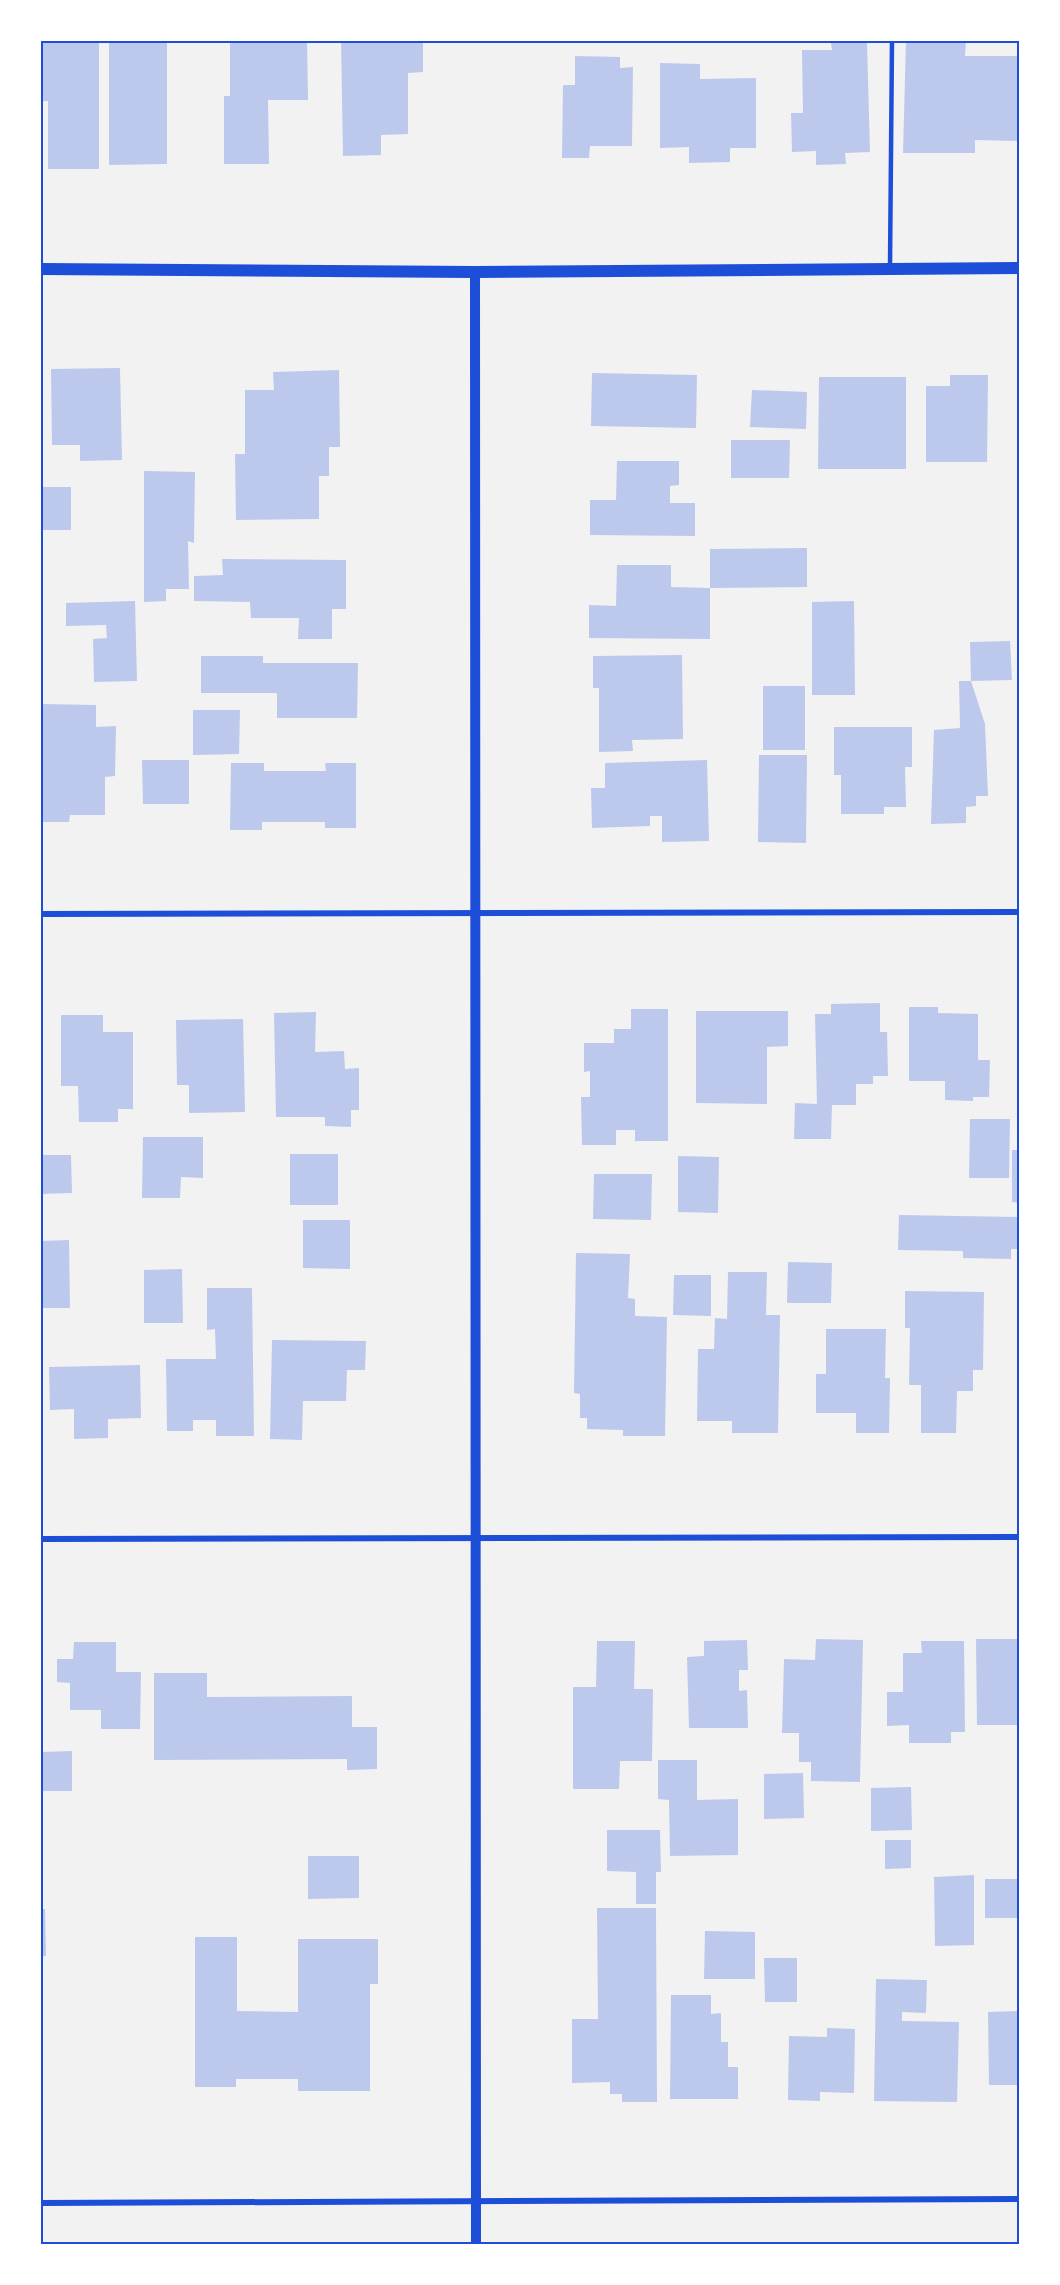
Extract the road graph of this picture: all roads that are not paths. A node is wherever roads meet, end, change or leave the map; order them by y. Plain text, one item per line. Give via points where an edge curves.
1 (892, 40) edge
2 (890, 267) junction
3 (1020, 268) edge
4 (40, 269) edge
5 (475, 272) junction
6 (1020, 912) edge
7 (40, 914) edge
8 (474, 914) junction
9 (476, 1537) junction
10 (1020, 1537) edge
11 (40, 1539) edge
12 (1020, 2199) edge
13 (476, 2200) junction
14 (40, 2203) edge
15 (476, 2244) edge

1 - 2 lane
2 - 3 main road
2 - 5 main road
4 - 5 main road
5 - 8 street
6 - 8 street
7 - 8 street
8 - 9 street
9 - 10 street
9 - 11 street
9 - 13 street
12 - 13 street
13 - 14 street
13 - 15 street

